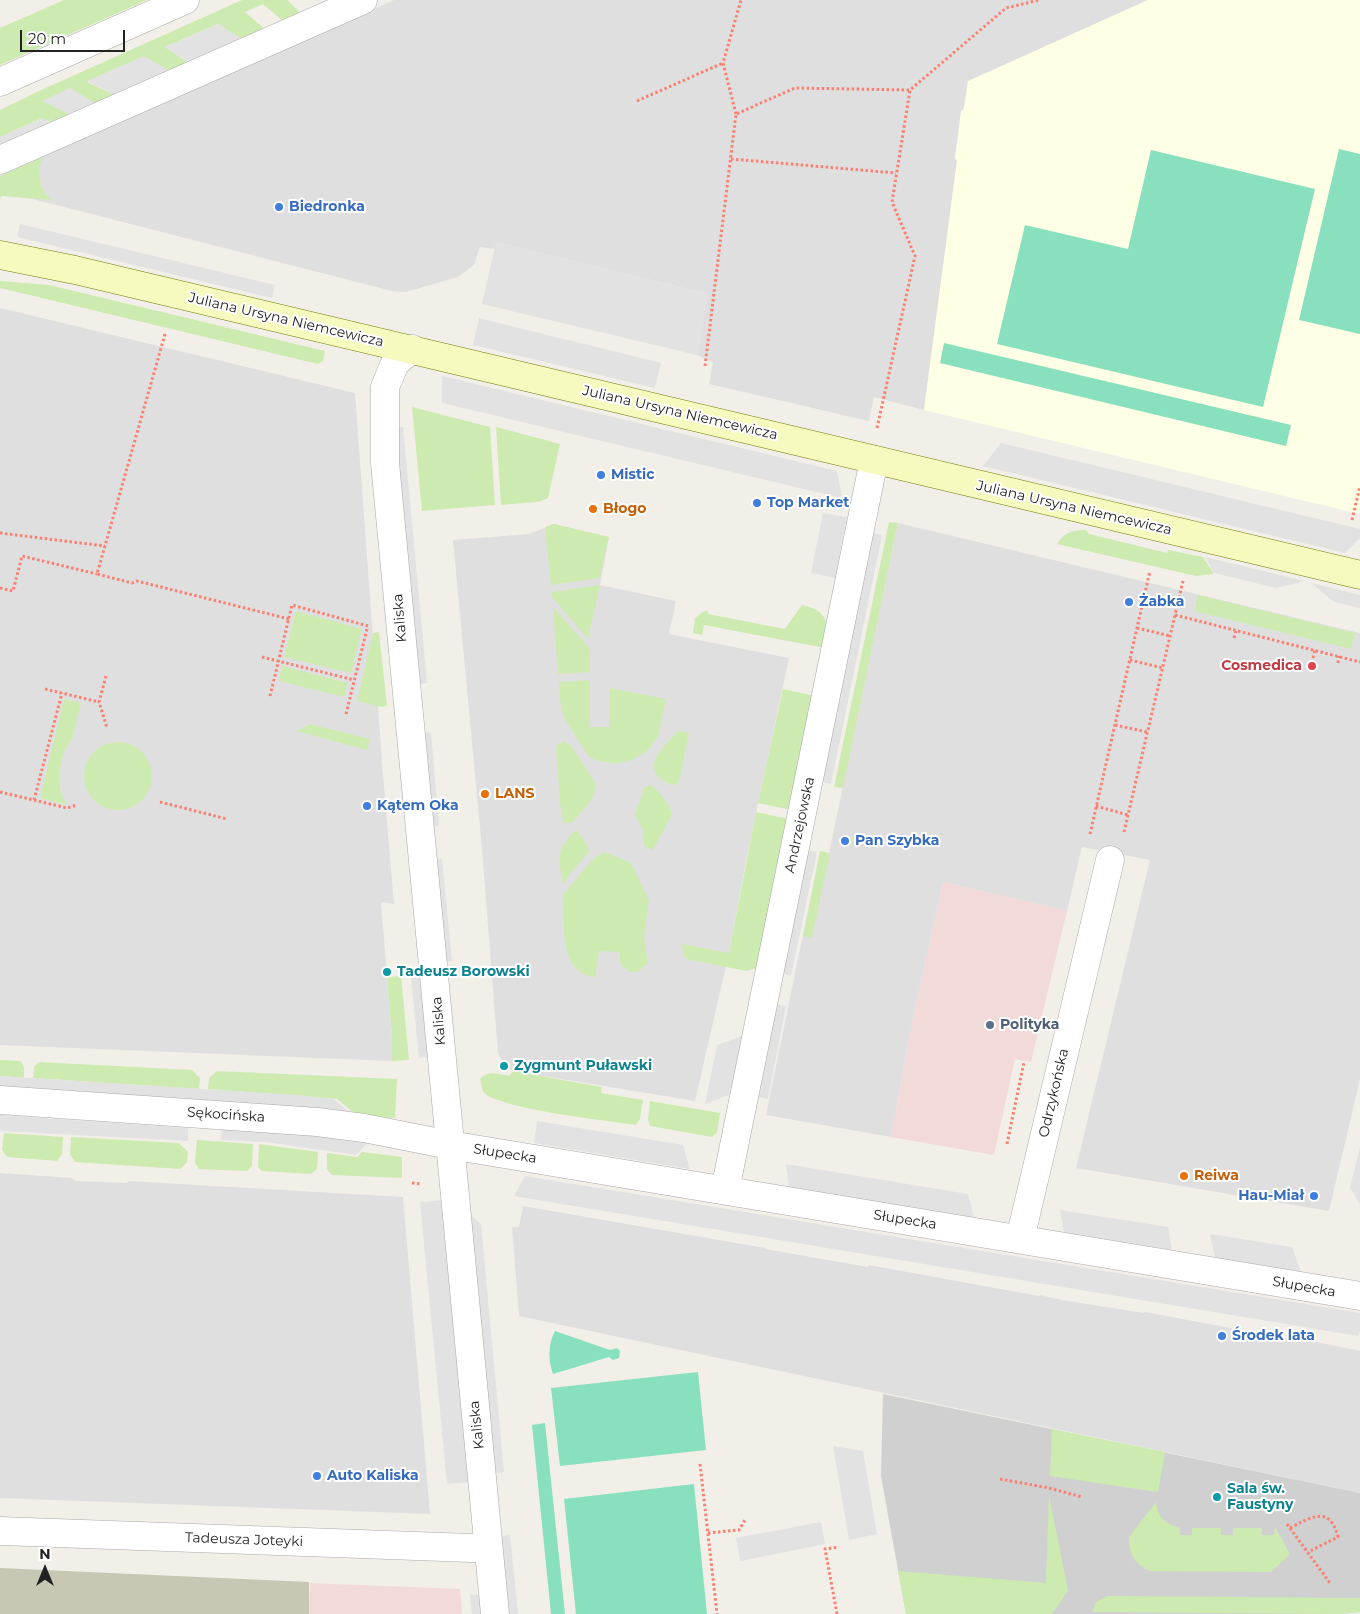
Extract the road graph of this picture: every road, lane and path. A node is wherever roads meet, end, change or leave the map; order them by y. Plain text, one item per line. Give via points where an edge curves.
1 (185, 0) edge
2 (363, 0) edge
3 (741, 0) edge
4 (1039, 0) edge
5 (1034, 1) edge
6 (724, 63) junction
7 (0, 82) edge
8 (910, 90) junction
9 (638, 101) dead end
10 (736, 114) junction
11 (731, 159) junction
12 (0, 160) edge
13 (896, 174) junction
14 (0, 255) edge
15 (165, 334) dead end
16 (412, 349) junction
17 (705, 366) dead end
18 (876, 432) dead end
19 (874, 460) junction
20 (1360, 486) edge
21 (1352, 520) dead end
22 (0, 533) edge
23 (105, 546) junction
24 (1150, 571) dead end
25 (97, 574) junction
26 (1360, 575) edge
27 (1183, 581) dead end
28 (0, 588) edge
29 (1175, 615) junction
30 (289, 619) junction
31 (1137, 628) junction
32 (1236, 631) junction
33 (1170, 636) junction
34 (1234, 638) dead end
35 (1315, 650) junction
36 (1339, 656) junction
37 (262, 657) dead end
38 (1313, 658) dead end
39 (1130, 660) junction
40 (279, 661) junction
41 (1360, 662) edge
42 (1338, 663) dead end
43 (1163, 668) junction
44 (106, 676) dead end
45 (354, 680) junction
46 (45, 689) dead end
47 (62, 693) junction
48 (270, 696) dead end
49 (99, 702) junction
50 (346, 714) dead end
51 (1115, 725) junction
52 (107, 728) dead end
53 (1148, 732) junction
54 (0, 792) edge
55 (34, 800) junction
56 (160, 802) dead end
57 (77, 805) dead end
58 (1096, 806) junction
59 (1128, 815) junction
60 (227, 819) dead end
61 (1089, 837) dead end
62 (1116, 848) joint
63 (1024, 1062) dead end
64 (1029, 1068) dead end
65 (1022, 1070) junction
66 (0, 1100) edge
67 (450, 1144) junction
68 (1007, 1145) dead end
69 (724, 1190) junction
70 (1020, 1240) junction
71 (1360, 1295) edge
72 (700, 1464) dead end
73 (1000, 1479) dead end
74 (1082, 1497) dead end
75 (746, 1518) dead end
76 (1287, 1524) dead end
77 (1290, 1528) junction
78 (0, 1531) edge
79 (708, 1533) junction
80 (488, 1547) junction
81 (839, 1547) dead end
82 (1308, 1552) junction
83 (1330, 1584) dead end
84 (495, 1614) edge
85 (717, 1614) edge
86 (837, 1614) edge

1 - 7 street
2 - 12 street
3 - 6 path
4 - 5 path
5 - 8 path via 1006,8
6 - 9 path
6 - 10 path
8 - 10 path via 795,88
8 - 13 path
10 - 11 path
11 - 13 path
11 - 17 path
13 - 18 path via 892,202 915,256
14 - 16 main road, Juliana Ursyna Niemcewicza
15 - 23 path
16 - 19 main road, Juliana Ursyna Niemcewicza
16 - 67 street, Kaliska via 395,363 385,387 385,463
19 - 26 main road, Juliana Ursyna Niemcewicza
19 - 69 street, Andrzejowska
20 - 21 path
22 - 23 path
23 - 25 path
24 - 31 path
25 - 28 path via 22,556 13,591
25 - 30 path via 132,583 138,581
27 - 29 path
29 - 32 path
29 - 33 path
30 - 40 path
30 - 45 path via 292,605 365,626
31 - 33 path
31 - 39 path
32 - 34 path
32 - 35 path
33 - 43 path
35 - 36 path
35 - 38 path
36 - 41 path
36 - 42 path
37 - 40 path
39 - 43 path
39 - 51 path
40 - 45 path
40 - 48 path
43 - 53 path
44 - 49 path
45 - 50 path
46 - 47 path
47 - 49 path
47 - 55 path
49 - 52 path
51 - 53 path
51 - 58 path
53 - 59 path
54 - 55 path
55 - 57 path via 67,808
56 - 60 path
58 - 59 path
58 - 61 path
59 - 62 path
62 - 70 street, Odrzykońska
63 - 65 path
64 - 65 path
65 - 68 path
66 - 67 street, Sękocińska via 317,1122
67 - 69 street, Słupecka
67 - 80 street, Kaliska
69 - 70 street, Słupecka
70 - 71 street, Słupecka
72 - 79 path
73 - 74 path
75 - 79 path via 739,1530
76 - 77 path
77 - 82 path
77 - 82 path via 1318,1516 1333,1522 1338,1537
78 - 80 street, Tadeusza Joteyki
79 - 85 path
80 - 84 street, Kaliska
81 - 86 path via 825,1549
82 - 83 path

